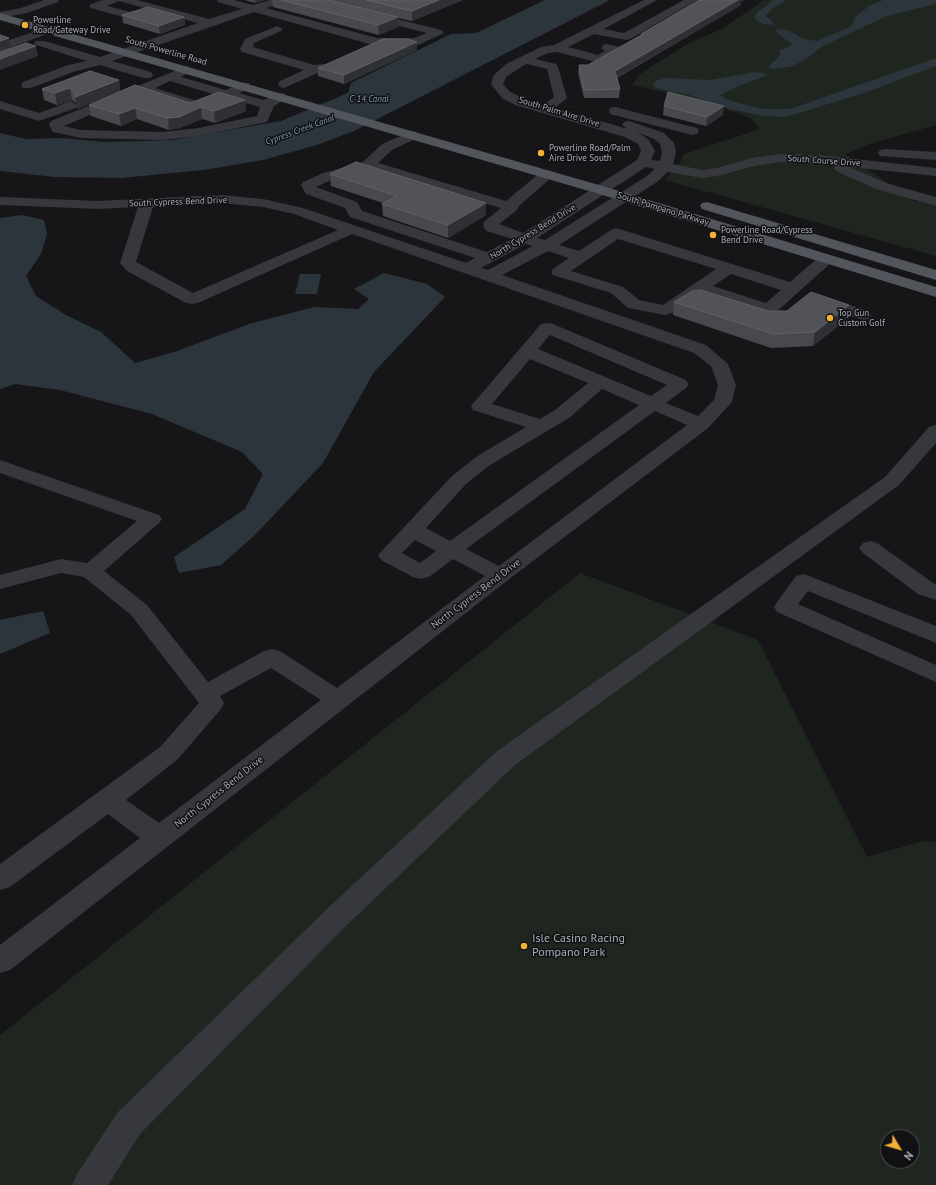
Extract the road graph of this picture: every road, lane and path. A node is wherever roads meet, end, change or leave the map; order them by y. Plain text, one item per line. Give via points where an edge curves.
1 (32, 0) edge
2 (54, 0) edge
3 (114, 0) edge
4 (124, 0) edge
5 (222, 0) edge
6 (281, 0) edge
7 (652, 0) edge
8 (692, 0) edge
9 (5, 6) edge
10 (154, 8) junction
11 (254, 10) junction
12 (23, 11) junction
13 (361, 13) edge
14 (0, 16) edge
15 (44, 16) dead end
16 (232, 16) junction
17 (210, 23) junction
18 (49, 30) junction
19 (593, 30) junction
20 (6, 33) dead end
21 (65, 34) junction
22 (24, 38) junction
23 (573, 40) junction
24 (377, 42) junction
25 (40, 43) junction
26 (125, 46) junction
27 (148, 46) junction
28 (0, 47) edge
29 (557, 48) junction
30 (359, 50) edge
31 (167, 52) dead end
32 (0, 57) edge
33 (102, 61) junction
34 (332, 62) edge
35 (530, 62) junction
36 (315, 69) junction
37 (187, 70) joint
38 (170, 71) junction
39 (147, 75) junction
40 (279, 82) joint
41 (27, 85) dead end
42 (245, 86) junction
43 (143, 88) junction
44 (305, 90) dead end
45 (227, 94) junction
46 (283, 97) junction
47 (268, 104) junction
48 (0, 105) edge
49 (550, 107) junction
50 (615, 111) dead end
51 (640, 117) junction
52 (621, 127) junction
53 (389, 128) joint
54 (692, 131) dead end
55 (412, 135) junction
56 (936, 156) edge
57 (832, 161) junction
58 (643, 162) junction
59 (368, 164) junction
60 (866, 164) junction
61 (665, 167) junction
62 (547, 174) junction
63 (934, 174) edge
64 (617, 179) junction
65 (602, 182) junction
66 (640, 186) junction
67 (655, 191) dead end
68 (624, 197) junction
69 (0, 200) edge
70 (147, 202) junction
71 (693, 202) dead end
72 (936, 202) edge
73 (508, 206) junction
74 (352, 230) junction
75 (526, 238) junction
76 (548, 245) junction
77 (581, 256) junction
78 (826, 259) junction
79 (489, 267) junction
80 (729, 268) junction
81 (466, 269) joint
82 (936, 275) edge
83 (700, 287) junction
84 (792, 290) junction
85 (936, 292) edge
86 (863, 315) dead end
87 (527, 351) junction
88 (600, 382) junction
89 (653, 404) junction
90 (701, 424) junction
91 (542, 426) junction
92 (936, 431) edge
93 (0, 466) edge
94 (413, 530) junction
95 (870, 548) dead end
96 (451, 550) junction
97 (91, 571) junction
98 (500, 575) junction
99 (0, 582) edge
100 (936, 593) edge
101 (936, 635) edge
102 (936, 674) edge
103 (205, 694) junction
104 (338, 700) junction
105 (108, 800) junction
106 (160, 838) junction
107 (0, 879) edge
108 (0, 961) edge
109 (89, 1185) edge

1 - 9 street
2 - 12 street
3 - 10 street via 95,6 130,16
4 - 10 street
5 - 11 street
6 - 11 street
7 - 19 street, South Palm Aire Drive
8 - 19 street via 626,37
9 - 12 street via 0,15
10 - 17 street
11 - 16 street
11 - 24 street
12 - 15 main road
13 - 24 street via 438,32 416,42
14 - 18 main road, South Powerline Road
16 - 17 street
16 - 36 street via 281,30 249,41 246,50
17 - 27 street
18 - 21 main road, South Powerline Road
18 - 22 street
19 - 23 street, South Palm Aire Drive
20 - 22 street
21 - 25 street
21 - 26 main road, South Powerline Road
22 - 28 street
23 - 29 street, South Palm Aire Drive
23 - 29 street via 616,50 600,59
24 - 30 street
25 - 32 street
25 - 33 street
26 - 27 street
26 - 33 street
26 - 38 main road, South Powerline Road
27 - 31 main road, South Powerline Road
29 - 35 street, South Palm Aire Drive via 556,54
33 - 39 street
33 - 41 street via 72,68
34 - 36 street
35 - 49 street, South Palm Aire Drive via 516,82 522,93
35 - 49 street via 552,66 561,98
35 - 49 street, South Palm Aire Drive via 500,75 496,84 506,95
36 - 40 street
37 - 38 street
37 - 42 main road, South Powerline Road
38 - 39 street
38 - 43 street
38 - 45 street
39 - 48 street via 39,117
40 - 44 main road
42 - 45 street
42 - 46 main road, South Powerline Road
43 - 45 street via 201,106
43 - 47 street via 56,124 58,129 81,134 163,136 198,132 262,119
45 - 47 street
46 - 47 street
46 - 53 main road, South Powerline Road
49 - 52 street, South Palm Aire Drive
50 - 51 street
51 - 52 street
51 - 54 street
52 - 58 street, South Palm Aire Drive via 643,142 648,151
52 - 61 street, South Palm Aire Drive via 643,129 659,136 667,144 669,152
53 - 55 main road, South Pompano Parkway
55 - 59 street via 387,147
55 - 62 main road, South Pompano Parkway
56 - 60 street via 880,153
57 - 60 street, South Course Drive
57 - 61 street, South Course Drive via 780,158 702,174
57 - 72 street via 842,169 881,186
58 - 61 street, South Course Drive
58 - 64 street
59 - 73 street
59 - 79 street via 308,185 311,191 352,205 356,214
60 - 63 street, South Course Drive
61 - 66 street
62 - 65 main road, South Pompano Parkway
62 - 73 street
64 - 65 street, North Cypress Bend Drive
64 - 66 main road, South Pompano Parkway
65 - 68 main road, South Pompano Parkway
65 - 75 street, North Cypress Bend Drive
66 - 67 main road, South Pompano Parkway
66 - 68 street, North Cypress Bend Drive
68 - 76 street, North Cypress Bend Drive
68 - 78 main road, South Pompano Parkway
69 - 70 street, South Cypress Bend Drive via 98,205
70 - 74 street, South Cypress Bend Drive via 221,199 264,203 298,211
70 - 74 street via 128,263 192,299
71 - 82 main road, South Pompano Parkway
73 - 75 street via 512,207 491,223 492,228
74 - 81 street, South Cypress Bend Drive
75 - 76 street
75 - 79 street, North Cypress Bend Drive
76 - 77 street
76 - 79 street, North Cypress Bend Drive
77 - 80 street via 616,233
77 - 83 street via 559,272 617,290 634,304 665,310
78 - 84 street
78 - 85 main road, South Pompano Parkway
79 - 81 street, North Cypress Bend Drive
79 - 90 street, North Cypress Bend Drive via 700,349 711,356 719,364 727,385 723,402
80 - 83 street
80 - 84 street
83 - 84 street via 769,309
84 - 86 street
87 - 88 street
87 - 89 street via 547,328 680,384
87 - 91 street via 480,406
88 - 89 street
88 - 91 street via 562,414
89 - 90 street
89 - 96 street
90 - 98 street, North Cypress Bend Drive
91 - 94 street via 483,461 459,480
92 - 109 street via 892,481 506,758 338,916 129,1123
93 - 97 street via 152,519
94 - 96 street
94 - 96 street via 389,555 421,572
95 - 100 street via 926,589
96 - 98 street
97 - 99 street via 62,566
97 - 103 street via 139,610
98 - 104 street, North Cypress Bend Drive
101 - 102 street via 804,581 785,607
103 - 104 street via 272,657
103 - 105 street via 212,702 174,748
104 - 106 street, North Cypress Bend Drive
105 - 106 street
105 - 107 street
106 - 108 street, North Cypress Bend Drive

